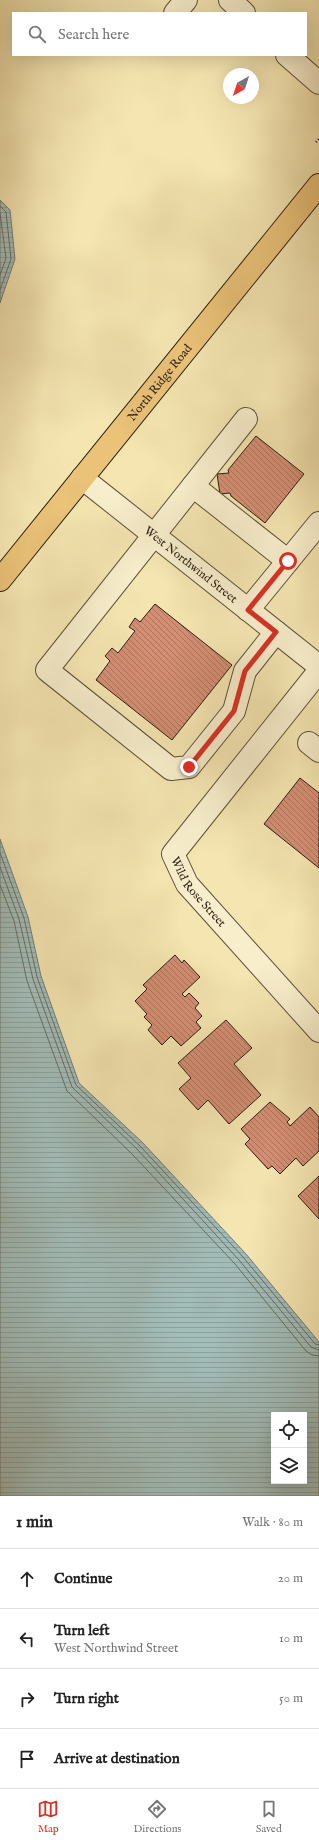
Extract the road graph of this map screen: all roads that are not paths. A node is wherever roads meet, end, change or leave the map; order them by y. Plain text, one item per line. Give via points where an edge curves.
1 (186, 0) edge
2 (230, 0) edge
3 (176, 12) edge
4 (243, 12) edge
5 (288, 56) edge
6 (319, 83) edge
7 (319, 185) edge
8 (246, 419) dead end
9 (82, 478) junction
10 (193, 486) junction
11 (319, 523) edge
12 (154, 535) junction
13 (288, 561) junction
14 (0, 580) edge
15 (248, 610) junction
16 (276, 632) junction
17 (319, 666) edge
18 (319, 671) edge
19 (319, 1031) edge

1 - 3 street
2 - 4 street
5 - 6 street
7 - 9 main road, North Ridge Road
8 - 10 street
9 - 12 street, West Northwind Street
9 - 14 main road, North Ridge Road
10 - 12 street
10 - 13 street
11 - 13 street
12 - 15 street, West Northwind Street
12 - 16 street via 47,670 171,769 189,767 234,711 245,671
13 - 15 street
15 - 16 street, West Northwind Street
16 - 17 street, West Northwind Street
18 - 19 street, Wild Rose Street via 173,854 187,884

